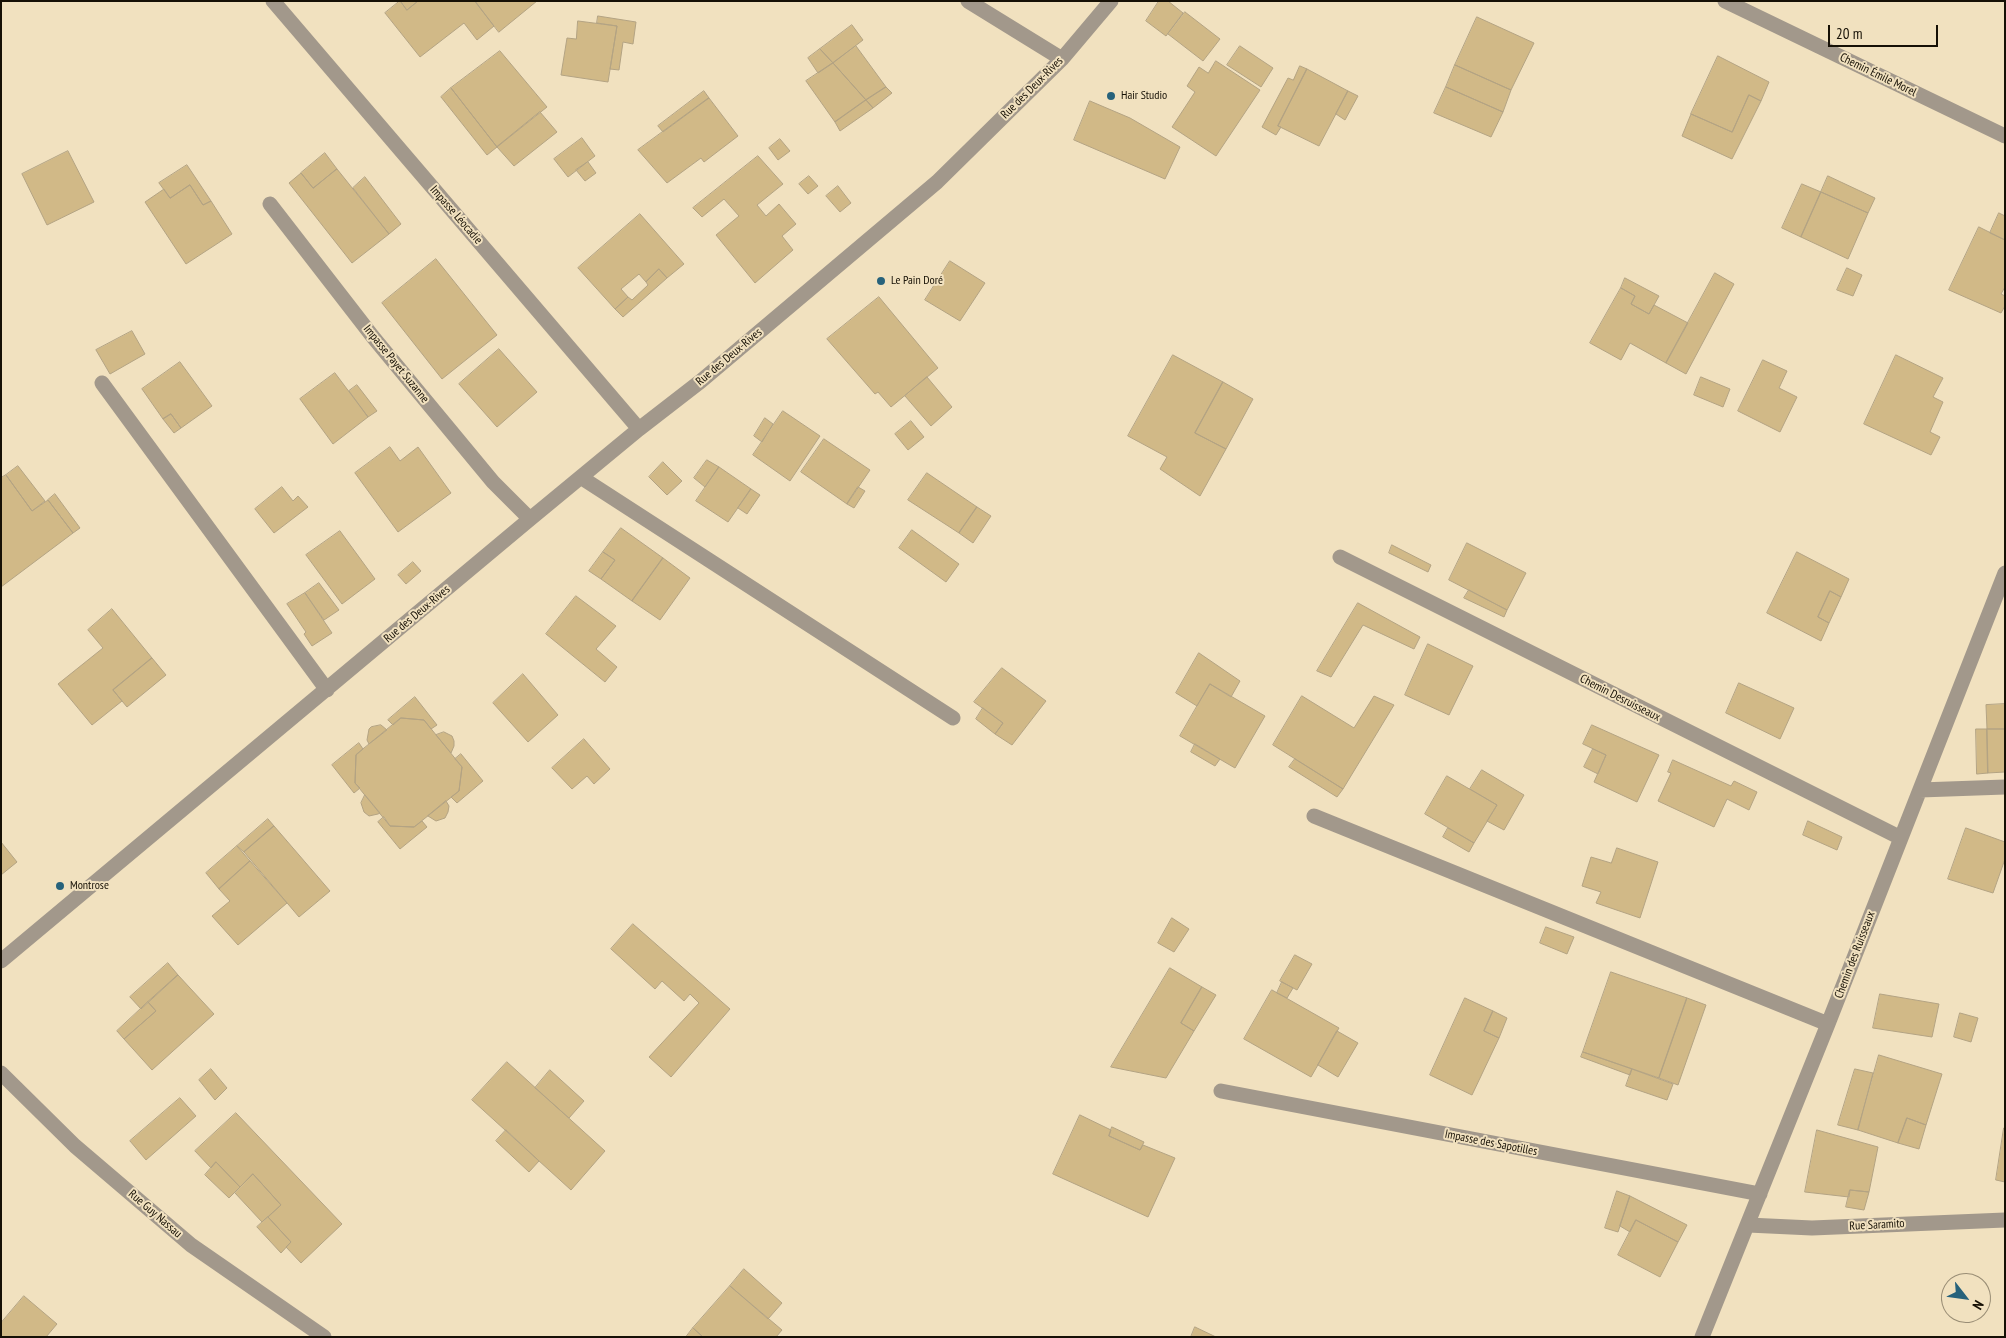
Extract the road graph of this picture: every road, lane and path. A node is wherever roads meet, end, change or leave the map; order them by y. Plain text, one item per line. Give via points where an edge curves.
1 (273, 1) edge
2 (968, 1) edge
3 (1111, 1) edge
4 (1725, 1) edge
5 (1062, 59) junction
6 (2005, 136) edge
7 (270, 204) dead end
8 (102, 383) dead end
9 (639, 429) junction
10 (582, 478) junction
11 (530, 519) junction
12 (1340, 557) dead end
13 (2005, 573) edge
14 (327, 690) junction
15 (953, 718) dead end
16 (2005, 786) edge
17 (1920, 790) junction
18 (1314, 816) dead end
19 (1901, 838) junction
20 (1, 961) edge
21 (1828, 1024) junction
22 (1, 1073) edge
23 (1221, 1091) dead end
24 (1760, 1194) junction
25 (2005, 1220) edge
26 (1748, 1225) junction
27 (324, 1337) edge
28 (1702, 1337) edge

1 - 9 street, Impasse Léocadie
2 - 5 street
3 - 5 street, Rue des Deux-Rives
4 - 6 street, Chemin Émile Morel
5 - 9 street, Rue des Deux-Rives via 937,182 701,381
7 - 11 street, Impasse Payet Suzanne via 373,337 493,482
8 - 14 street
9 - 10 street, Rue des Deux-Rives
10 - 11 street, Rue des Deux-Rives
10 - 15 street
11 - 14 street, Rue des Deux-Rives
12 - 19 street, Chemin Desruisseaux
13 - 17 street, Chemin des Ruisseaux
14 - 20 street, Rue des Deux-Rives
16 - 17 street
17 - 19 street, Chemin des Ruisseaux
18 - 21 street
19 - 21 street, Chemin des Ruisseaux
21 - 24 street, Chemin des Ruisseaux
22 - 27 street, Rue Guy Nassau via 76,1146 191,1245
23 - 24 street, Impasse des Sapotilles
24 - 26 street, Chemin des Ruisseaux
25 - 26 street, Rue Saramito via 1812,1228
26 - 28 street, Chemin des Ruisseaux

